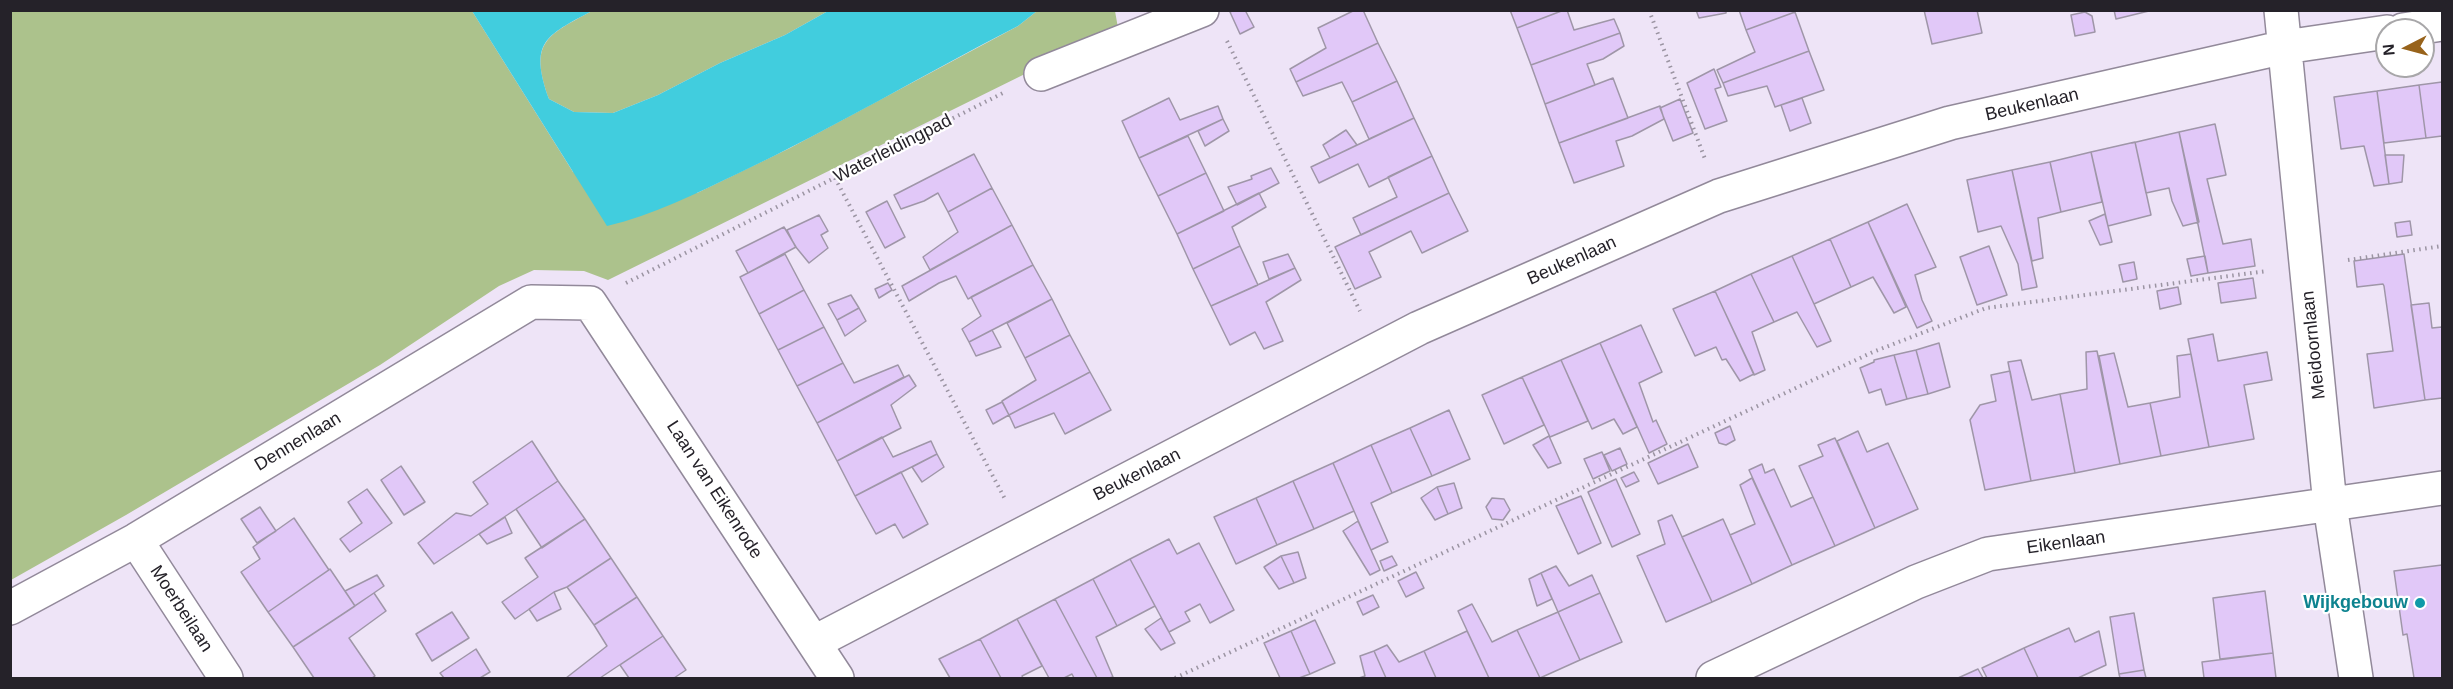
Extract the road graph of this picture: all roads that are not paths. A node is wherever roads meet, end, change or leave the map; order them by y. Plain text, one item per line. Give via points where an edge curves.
1 (2281, 10) edge
2 (1212, 21) edge
3 (2375, 34) edge
4 (2285, 47) junction
5 (1041, 74) road end
6 (590, 303) joint
7 (2442, 488) edge
8 (2330, 505) junction
9 (136, 540) junction
10 (10, 608) edge
11 (814, 642) junction
12 (226, 678) edge
13 (837, 678) edge
14 (1713, 678) edge
15 (2356, 678) edge

1 - 4 street, Meidoornlaan
2 - 5 street
3 - 4 street, Beukenlaan
4 - 8 street, Meidoornlaan
4 - 11 street, Beukenlaan via 1950,123 1719,196 1419,328
6 - 9 street, Dennenlaan via 531,302
6 - 11 street, Laan van Eikenrode
7 - 8 street, Eikenlaan
8 - 14 street, Eikenlaan via 1988,554 1916,582
8 - 15 street, Meidoornlaan
9 - 10 street, Dennenlaan
9 - 12 street, Moerbeilaan
11 - 13 street, Laan van Eikenrode

